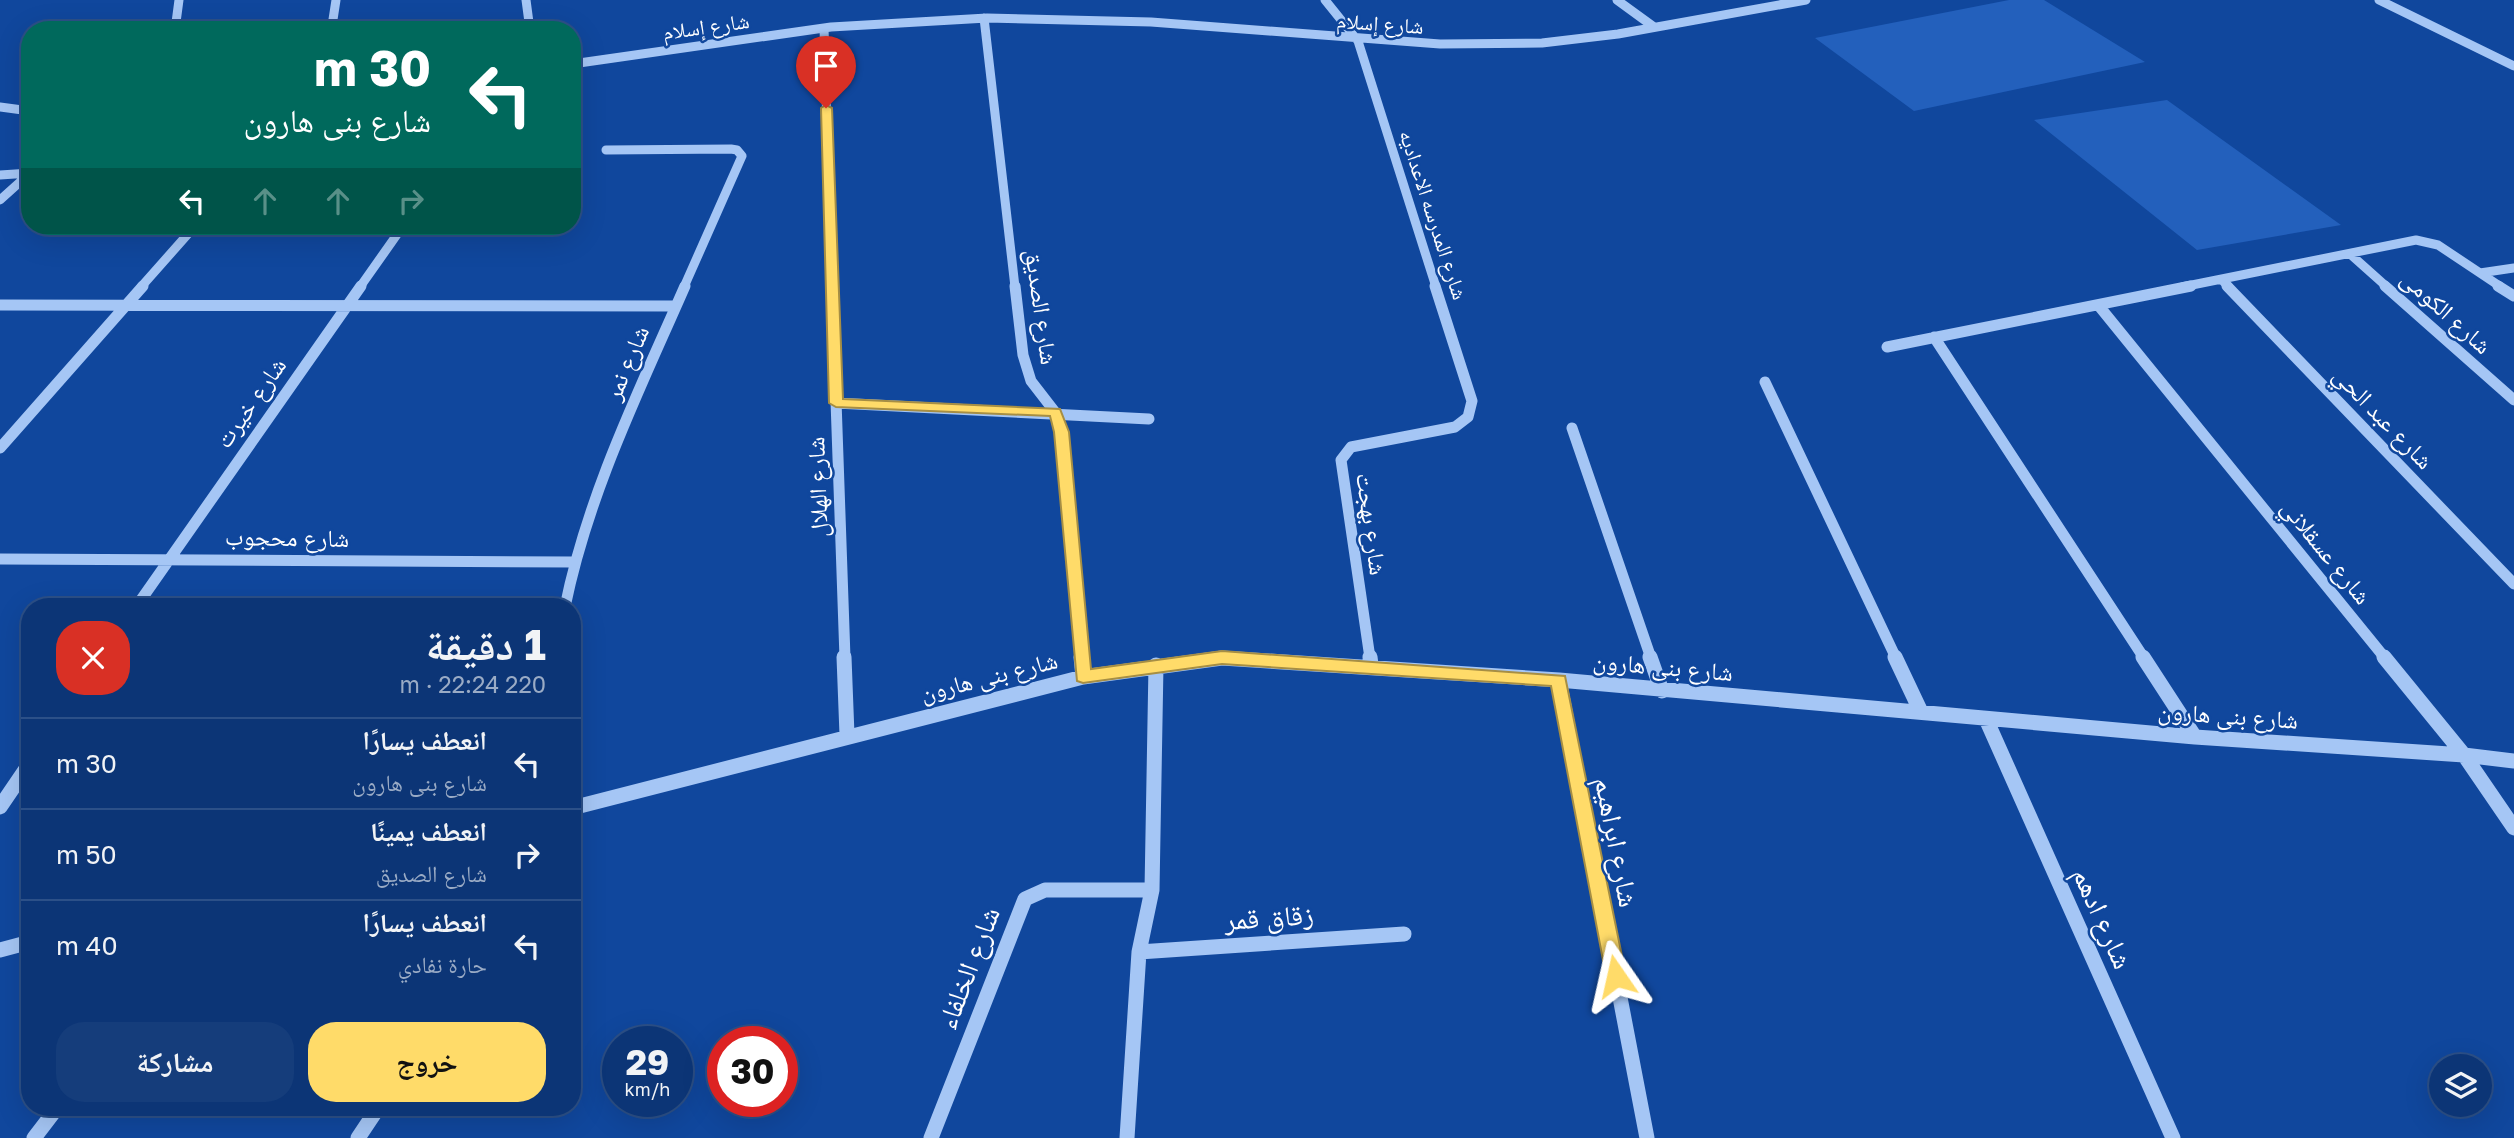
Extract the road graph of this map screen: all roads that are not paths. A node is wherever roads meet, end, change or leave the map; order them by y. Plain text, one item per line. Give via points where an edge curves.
1 (179, 0) edge
2 (336, 0) edge
3 (526, 0) edge
4 (1325, 0) edge
5 (1617, 0) edge
6 (1754, 0) edge
7 (1806, 0) edge
8 (2379, 0) edge
9 (1765, 7) junction
10 (984, 18) junction
11 (176, 21) edge
12 (333, 21) edge
13 (529, 21) edge
14 (1654, 27) junction
15 (824, 28) junction
16 (1358, 41) junction
17 (581, 63) edge
18 (2514, 66) edge
19 (0, 107) edge
20 (21, 110) edge
21 (606, 150) dead end
22 (21, 174) edge
23 (0, 175) edge
24 (21, 181) edge
25 (0, 200) edge
26 (187, 235) edge
27 (396, 235) edge
28 (2350, 254) junction
29 (2514, 268) edge
30 (2480, 273) junction
31 (2222, 280) junction
32 (2514, 296) edge
33 (0, 305) edge
34 (125, 305) junction
35 (347, 305) junction
36 (675, 306) junction
37 (2099, 306) junction
38 (1934, 338) junction
39 (1887, 347) dead end
40 (1765, 382) dead end
41 (2514, 400) edge
42 (1472, 401) joint
43 (836, 403) junction
44 (1055, 412) junction
45 (1149, 419) dead end
46 (1572, 428) dead end
47 (0, 448) edge
48 (170, 558) junction
49 (0, 559) edge
50 (574, 562) junction
51 (2514, 584) edge
52 (142, 598) edge
53 (567, 598) edge
54 (1156, 665) junction
55 (1370, 666) junction
56 (1083, 677) junction
57 (1559, 680) junction
58 (1662, 691) junction
59 (1921, 712) junction
60 (1986, 719) junction
61 (847, 735) junction
62 (2195, 737) junction
63 (2464, 755) junction
64 (2514, 761) edge
65 (21, 776) edge
66 (581, 806) edge
67 (0, 807) edge
68 (2514, 828) edge
69 (1152, 890) junction
70 (1404, 934) dead end
71 (21, 944) edge
72 (0, 950) edge
73 (1139, 952) junction
74 (51, 1116) edge
75 (373, 1116) edge
76 (34, 1138) edge
77 (358, 1138) edge
78 (930, 1138) edge
79 (1127, 1138) edge
80 (1647, 1138) edge
81 (2172, 1138) edge

1 - 11 street
2 - 12 street
3 - 13 street
4 - 16 street
5 - 14 street
6 - 9 street
7 - 9 street, شارع إسلام
8 - 18 street
9 - 14 street, شارع إسلام
10 - 15 street, شارع إسلام
10 - 16 street, شارع إسلام via 1164,23
10 - 44 street, شارع الصديق via 1023,355 1031,382
14 - 16 street, شارع إسلام via 1508,45
15 - 17 street, شارع إسلام
15 - 43 street, شارع الهلال
16 - 42 street, شارع المدرسه الاعداديه
19 - 20 street
21 - 36 street, شارع نمر via 731,149 742,156
22 - 23 street
24 - 25 street
26 - 34 street
27 - 35 street, شارع خيرت
28 - 30 street via 2427,241
28 - 31 street
28 - 41 street, شارع الكومى
29 - 30 street
30 - 32 street
31 - 37 street
31 - 51 street, شارع عبد الحي
33 - 34 street
34 - 35 street
34 - 47 street
35 - 36 street
35 - 48 street, شارع خيرت
36 - 50 street, شارع نمر via 602,475
37 - 38 street
37 - 63 street, شارع عسقلاني
38 - 39 street
38 - 62 street
40 - 59 street
42 - 55 street, شارع بهجت via 1467,420 1455,427 1351,447 1341,460
43 - 44 street
43 - 61 street, شارع الهلال
44 - 45 street
44 - 56 street, شارع الصديق via 1062,432
46 - 58 street
48 - 49 street, شارع محجوب
48 - 50 street, شارع محجوب
48 - 52 street, شارع خيرت
50 - 53 street, شارع نمر
54 - 55 street, شارع بنى هارون via 1222,657
54 - 56 street, شارع بنى هارون
54 - 69 street
55 - 57 street, شارع بنى هارون
56 - 61 street, شارع بنى هارون
57 - 58 street, شارع بنى هارون
57 - 80 street, شارع ابراهيم
58 - 59 street, شارع بنى هارون
59 - 60 street, شارع بنى هارون
60 - 62 street, شارع بنى هارون
60 - 81 street, شارع ادهم
61 - 66 street, شارع بنى هارون
62 - 63 street, شارع بنى هارون
63 - 64 street, شارع بنى هارون
63 - 68 street, شارع عسقلاني
65 - 67 street
69 - 73 street
69 - 78 street, شارع الخلفاء via 1045,890 1025,899
70 - 73 street, زقاق قمر
71 - 72 street
73 - 79 street
74 - 76 street
75 - 77 street

